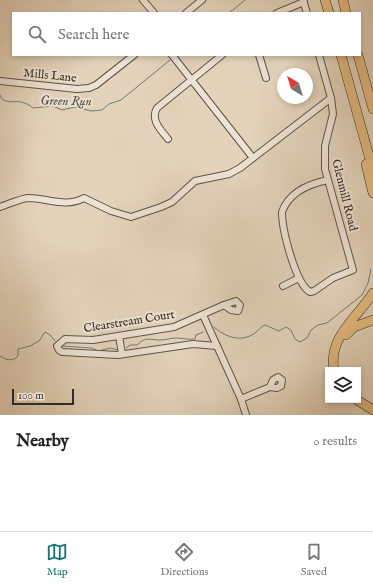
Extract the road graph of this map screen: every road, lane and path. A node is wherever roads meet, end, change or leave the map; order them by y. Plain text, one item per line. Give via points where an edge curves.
1 (143, 0) edge
2 (202, 0) edge
3 (325, 0) edge
4 (343, 0) edge
5 (304, 1) edge
6 (153, 12) edge
7 (187, 12) edge
8 (279, 12) edge
9 (307, 12) edge
10 (329, 12) edge
11 (346, 12) edge
12 (133, 56) edge
13 (173, 56) edge
14 (221, 56) edge
15 (259, 56) edge
16 (319, 56) edge
17 (341, 56) edge
18 (358, 56) edge
19 (266, 78) dead end
20 (192, 80) junction
21 (0, 81) edge
22 (349, 83) junction
23 (331, 98) junction
24 (373, 109) edge
25 (168, 139) dead end
26 (253, 158) junction
27 (373, 170) edge
28 (328, 180) junction
29 (373, 193) edge
30 (0, 207) edge
31 (299, 278) junction
32 (283, 286) dead end
33 (373, 293) edge
34 (224, 305) dead end
35 (203, 315) junction
36 (373, 320) edge
37 (119, 336) junction
38 (217, 346) junction
39 (122, 354) junction
40 (334, 367) edge
41 (340, 367) edge
42 (270, 387) dead end
43 (361, 396) edge
44 (241, 399) junction
45 (361, 402) edge
46 (373, 403) edge
47 (373, 410) edge
48 (246, 415) edge

1 - 6 street
2 - 7 street
3 - 10 highway
4 - 11 highway
5 - 8 street
5 - 9 street
12 - 21 street, Mills Lane via 89,88
13 - 20 street
14 - 20 street
15 - 19 street
16 - 23 street, Glenmill Road
17 - 22 highway
18 - 24 highway
20 - 25 street via 155,111 155,121
20 - 26 street
22 - 27 highway
22 - 29 highway
23 - 26 street
23 - 28 street, Glenmill Road via 332,119 324,157
26 - 30 street via 228,174 191,184 172,202 162,207 131,217 84,198 67,204 54,200 26,198
28 - 31 street via 300,190 288,200 282,212 289,248
28 - 31 street, Glenmill Road via 353,270 333,278 312,292 305,288
31 - 32 street
33 - 40 highway via 337,340 333,356
34 - 35 street, Clearstream Court
35 - 37 street, Clearstream Court via 174,327
35 - 38 street
36 - 41 highway via 354,327 343,339 338,355
37 - 39 street
37 - 39 street, Clearstream Court via 89,340 65,339 57,346 62,352
38 - 39 street, Clearstream Court via 193,344
38 - 44 street
42 - 44 street
43 - 46 highway
44 - 48 street
45 - 47 highway

